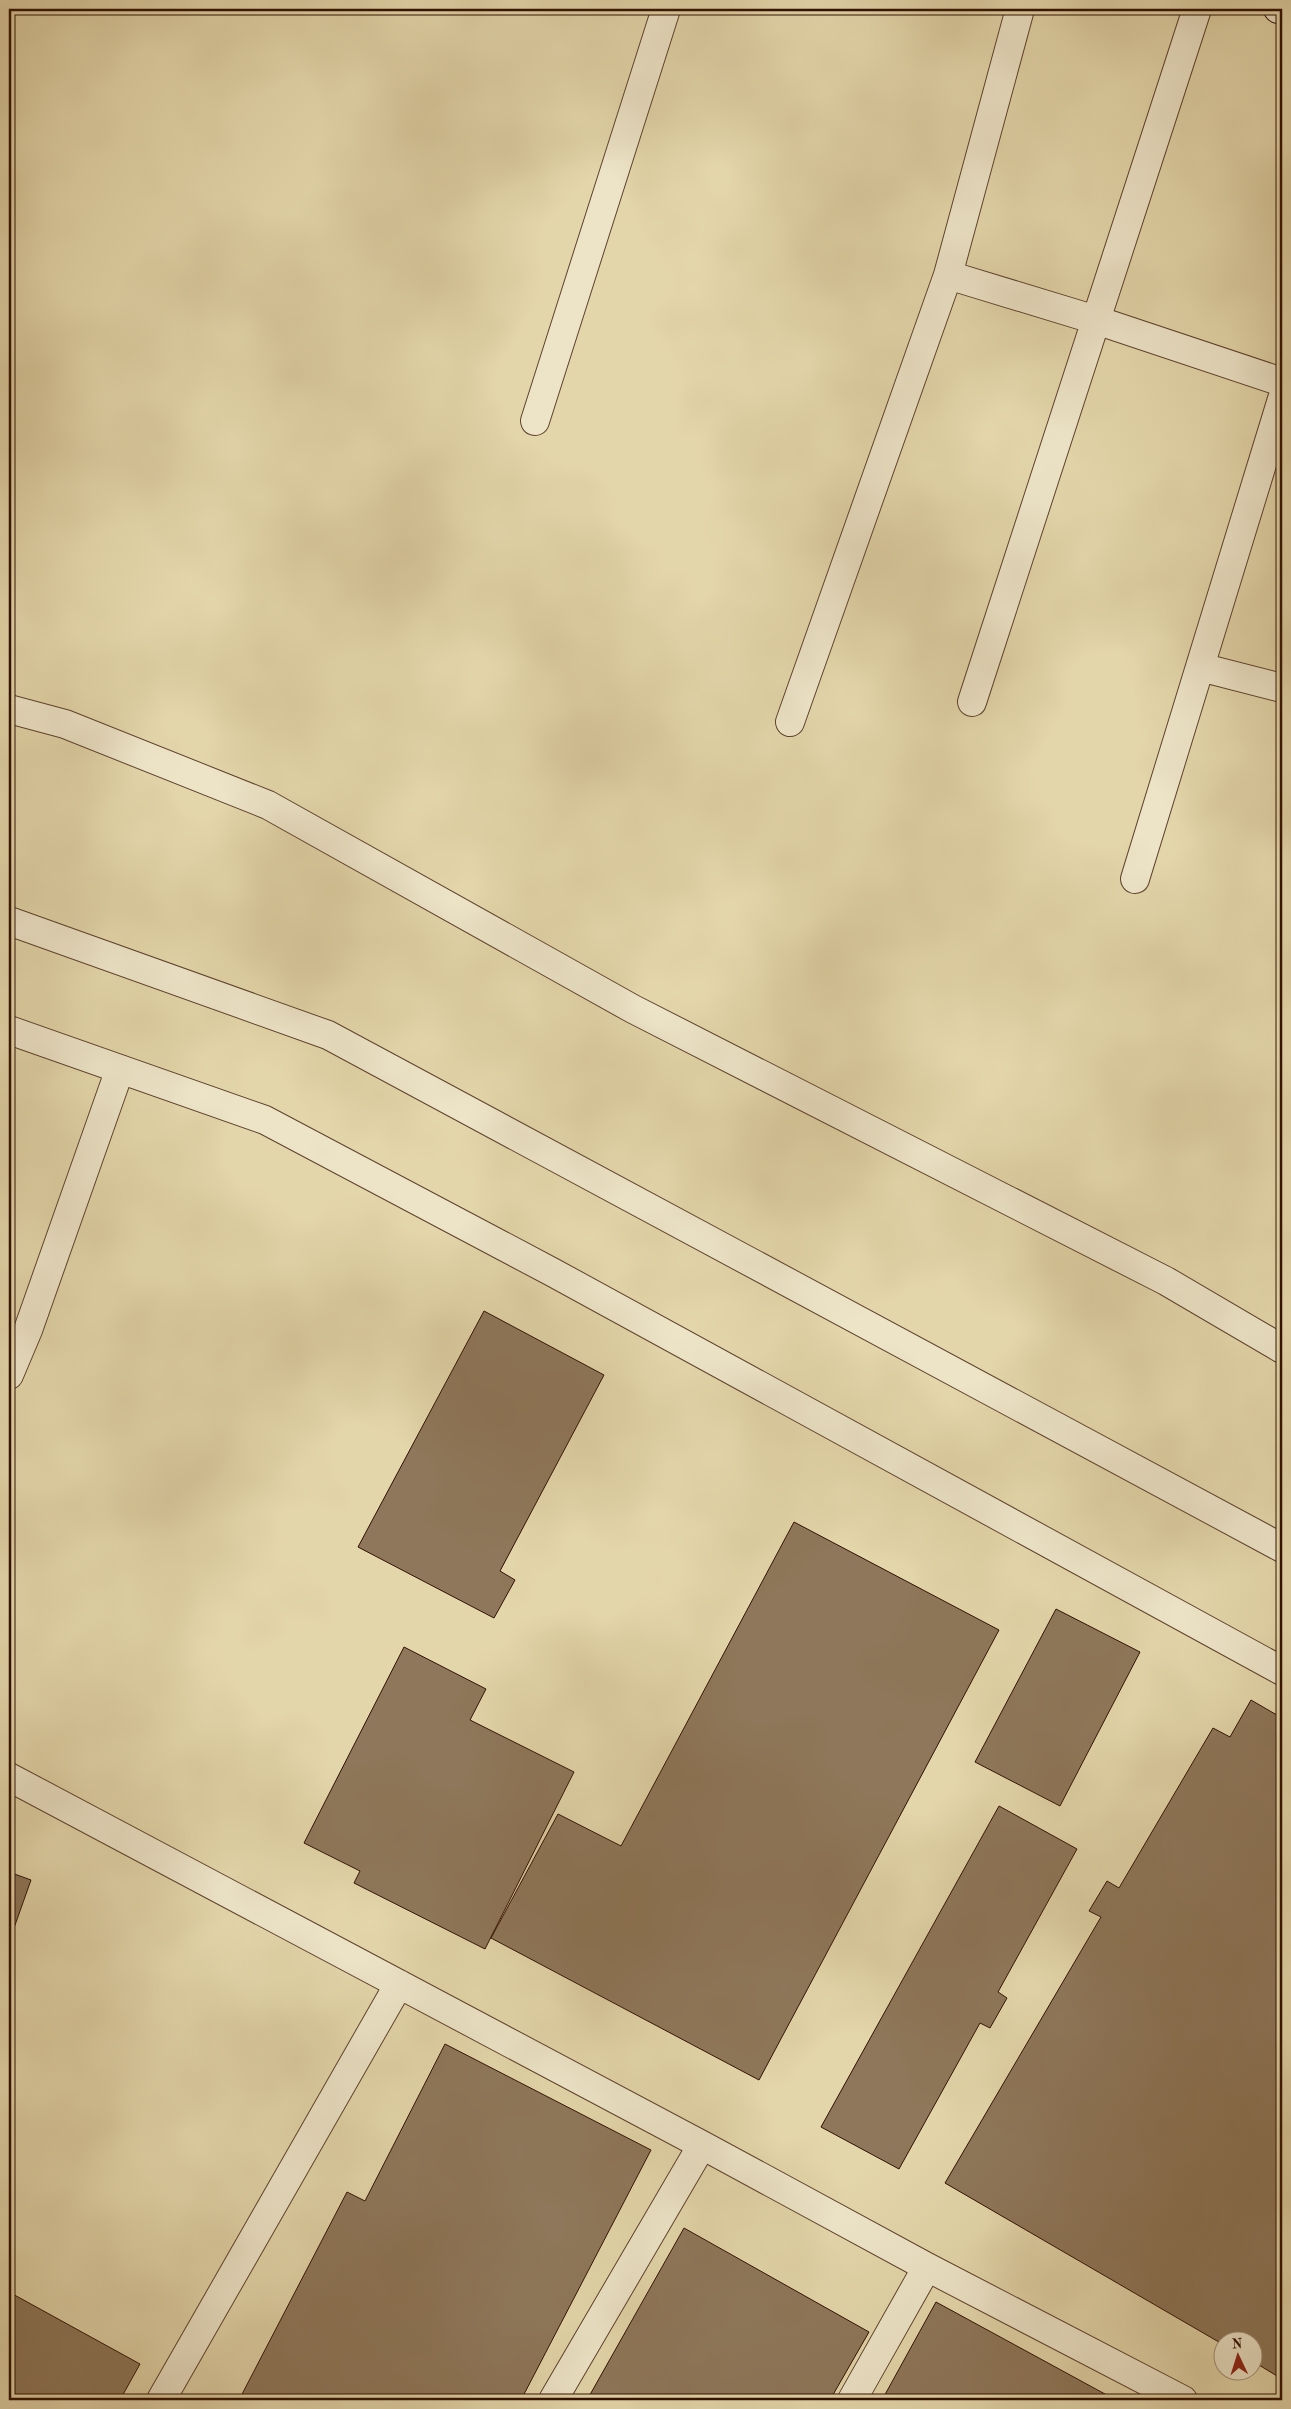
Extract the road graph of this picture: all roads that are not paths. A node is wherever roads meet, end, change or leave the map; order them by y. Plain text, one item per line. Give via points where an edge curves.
1 (666, 9) edge
2 (1020, 9) edge
3 (1197, 9) edge
4 (1278, 9) edge
5 (1282, 10) edge
6 (948, 275) junction
7 (1096, 320) junction
8 (1282, 382) edge
9 (1282, 399) edge
10 (535, 421) dead end
11 (1200, 666) junction
12 (1282, 688) edge
13 (972, 702) dead end
14 (9, 709) edge
15 (790, 722) dead end
16 (1135, 878) dead end
17 (9, 921) edge
18 (9, 1030) edge
19 (120, 1069) junction
20 (1282, 1349) edge
21 (9, 1375) edge
22 (1282, 1548) edge
23 (1282, 1671) edge
24 (9, 1777) edge
25 (399, 1984) junction
26 (702, 2145) junction
27 (927, 2267) junction
28 (161, 2400) edge
29 (553, 2400) edge
30 (852, 2400) edge
31 (1183, 2400) edge

1 - 10 street
2 - 6 street
3 - 7 street
4 - 5 street
6 - 7 street
6 - 15 street
7 - 8 street
7 - 13 street
9 - 11 street
11 - 12 street
11 - 16 street
14 - 20 street via 65,724 268,805 633,1009 1166,1281
17 - 22 street via 328,1035
18 - 19 street
19 - 21 street via 28,1330
19 - 23 street via 265,1120 552,1272
24 - 25 street
25 - 26 street
25 - 28 street
26 - 27 street
26 - 29 street
27 - 30 street
27 - 31 street

